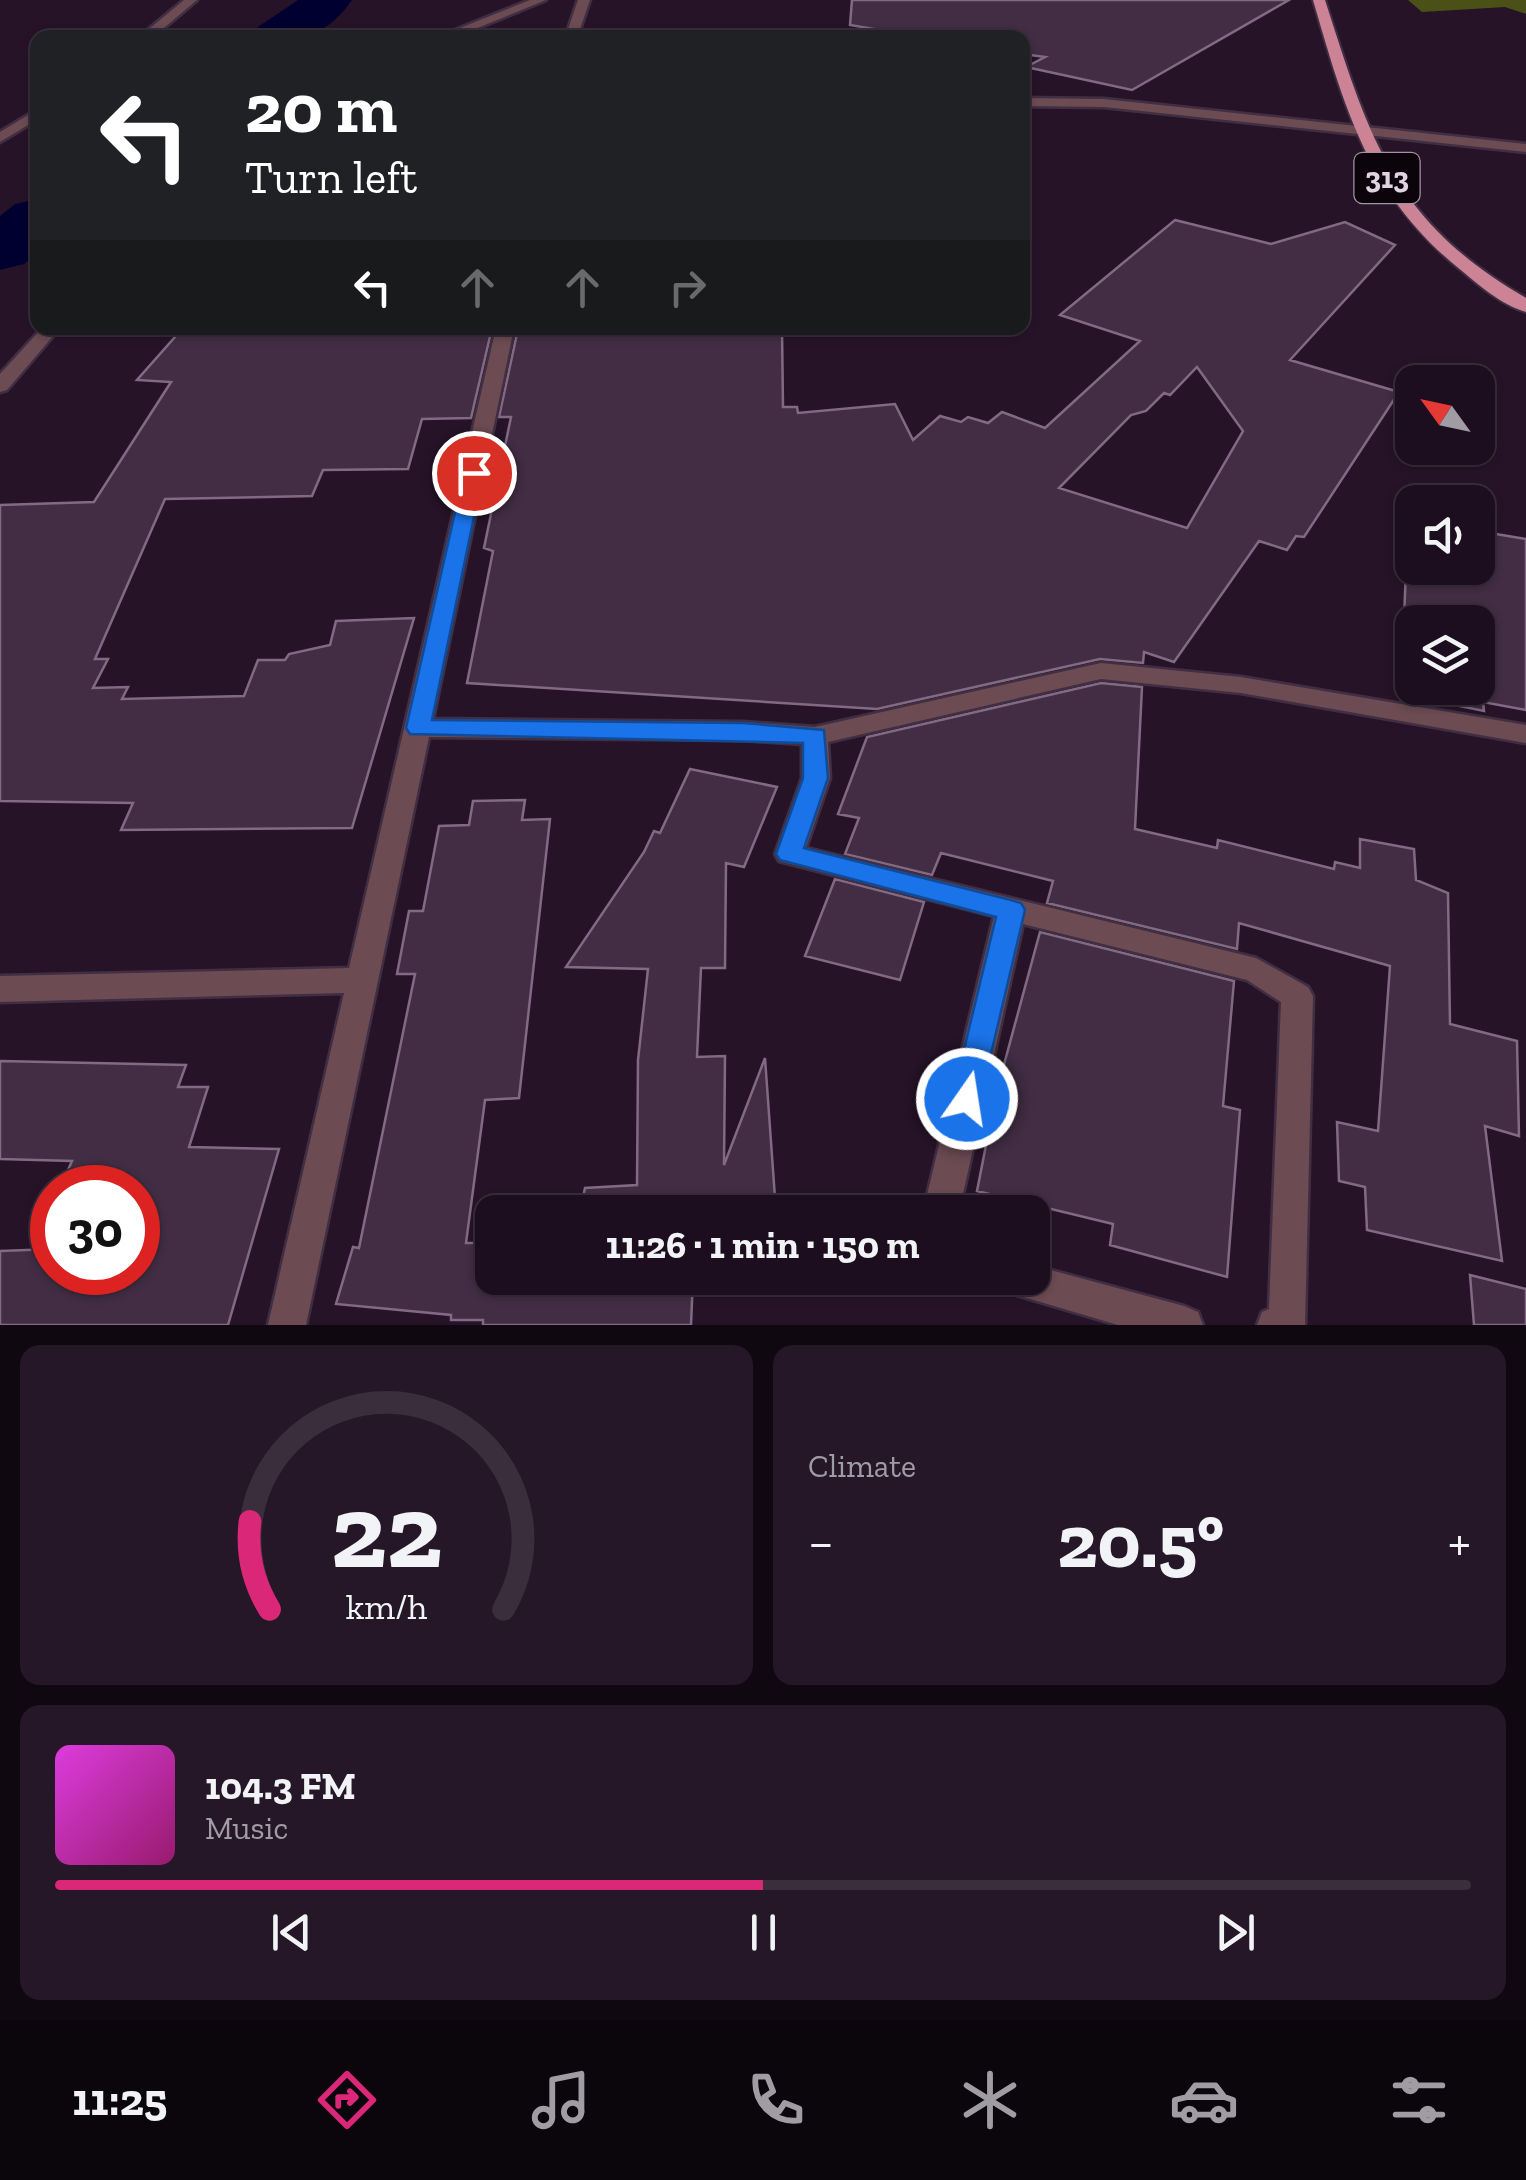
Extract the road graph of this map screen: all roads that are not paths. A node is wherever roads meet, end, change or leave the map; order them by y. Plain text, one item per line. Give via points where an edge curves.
1 (191, 0) edge
2 (540, 0) edge
3 (584, 0) edge
4 (1319, 0) edge
5 (473, 10) dead end
6 (466, 27) junction
7 (154, 30) edge
8 (459, 30) edge
9 (574, 30) edge
10 (1030, 102) edge
11 (30, 118) edge
12 (1362, 132) junction
13 (0, 138) edge
14 (1526, 148) edge
15 (1526, 306) edge
16 (45, 335) edge
17 (503, 335) edge
18 (0, 386) edge
19 (418, 728) junction
20 (1526, 734) edge
21 (815, 736) junction
22 (1011, 910) junction
23 (363, 980) junction
24 (0, 990) edge
25 (945, 1195) edge
26 (1050, 1288) edge
27 (287, 1325) edge
28 (1184, 1325) edge
29 (1276, 1325) edge

1 - 7 street
2 - 6 street
3 - 9 street
4 - 12 highway, 313
5 - 6 street
6 - 8 street
10 - 12 street via 1104,103
11 - 13 street
12 - 14 street
12 - 15 highway, 313 via 1377,164 1437,238
16 - 18 street
17 - 19 street
19 - 21 street
19 - 23 street
20 - 21 street via 1241,686 1101,671
21 - 22 street via 816,778 789,854
22 - 25 street
22 - 29 street via 1256,970 1297,996 1288,1320
23 - 24 street
23 - 27 street
26 - 28 street

